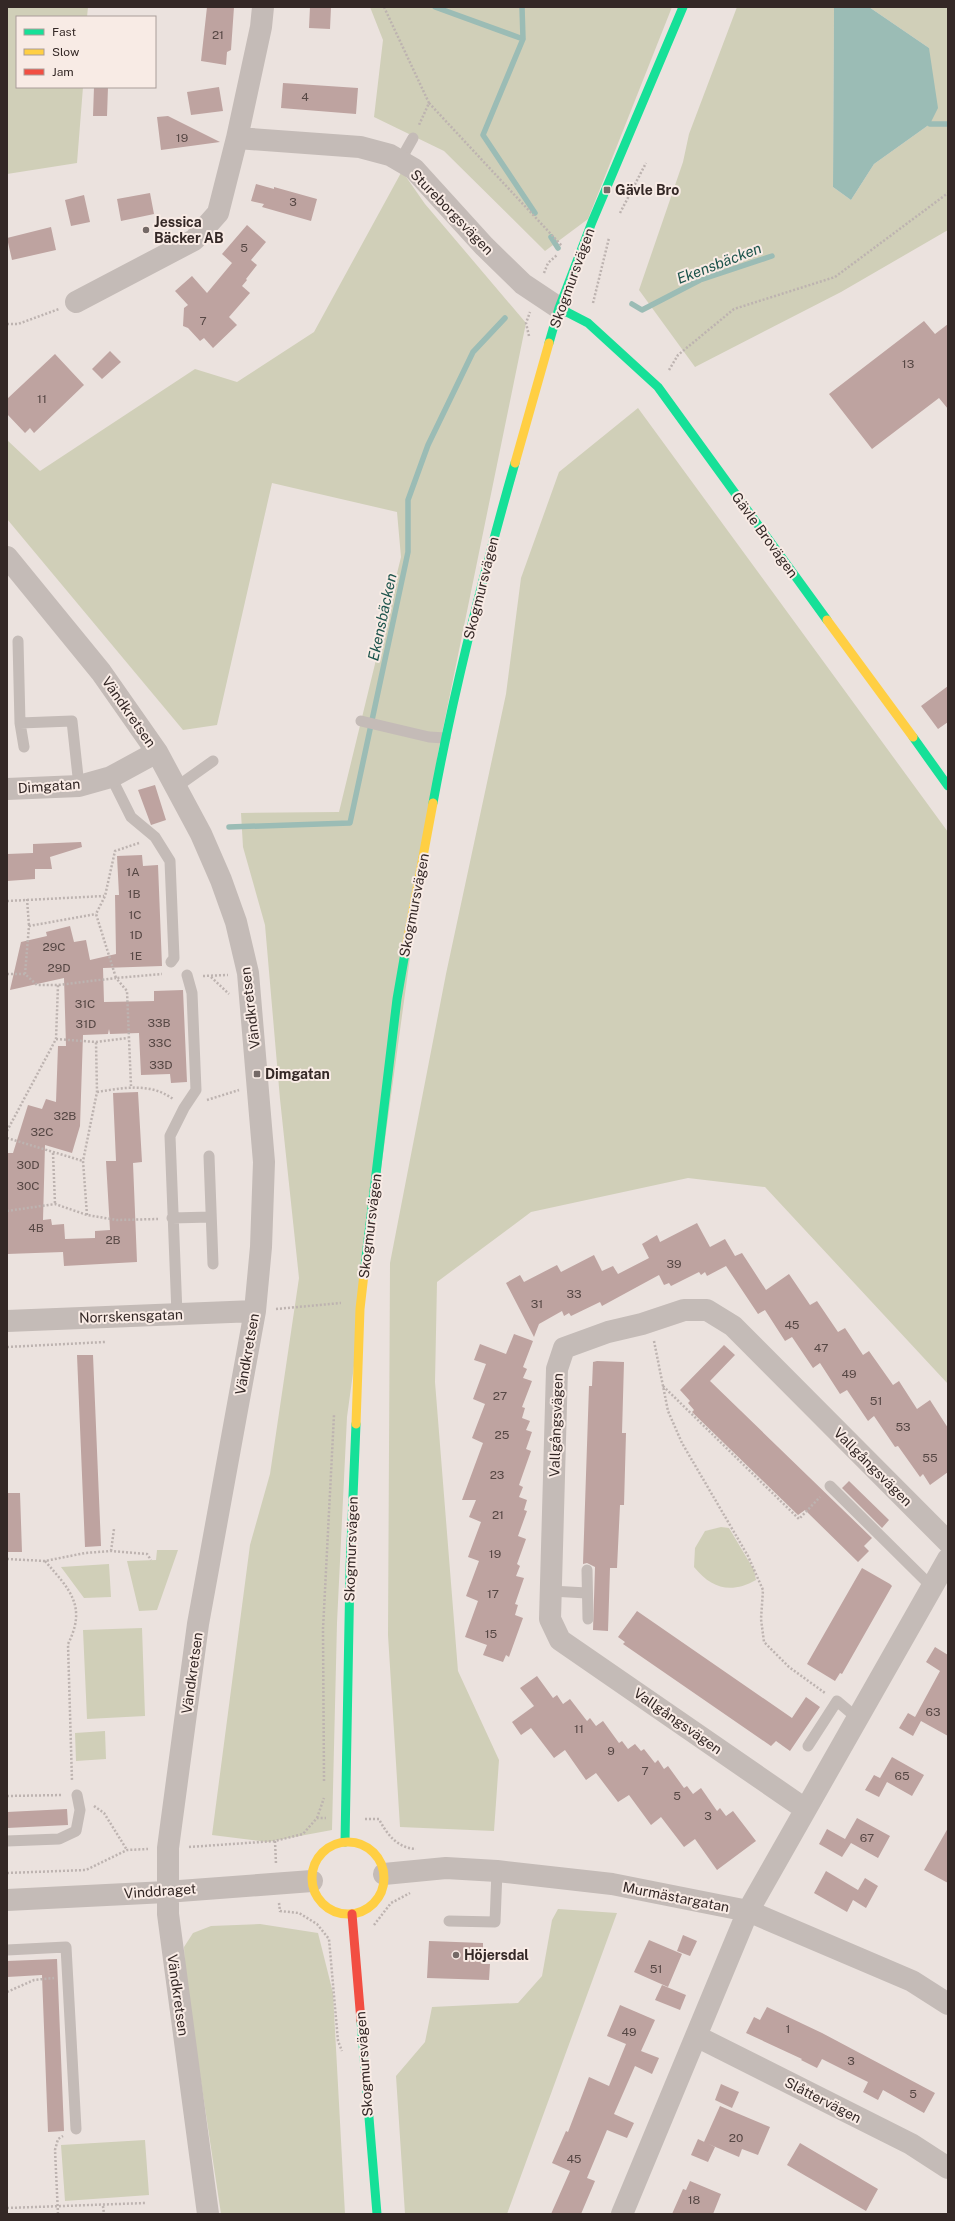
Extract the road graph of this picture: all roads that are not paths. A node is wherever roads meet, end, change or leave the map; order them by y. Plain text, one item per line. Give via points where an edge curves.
1 (263, 7) edge
2 (683, 7) edge
3 (237, 138) junction
4 (413, 138) road end
5 (400, 161) junction
6 (76, 302) road end
7 (559, 308) junction
8 (7, 557) edge
9 (18, 641) dead end
10 (361, 721) dead end
11 (20, 722) junction
12 (445, 738) junction
13 (24, 747) dead end
14 (156, 752) junction
15 (213, 761) dead end
16 (111, 777) junction
17 (79, 786) junction
18 (948, 786) edge
19 (175, 788) junction
20 (7, 789) edge
21 (171, 962) dead end
22 (187, 975) road end
23 (209, 1156) dead end
24 (211, 1217) junction
25 (172, 1218) junction
26 (213, 1264) dead end
27 (255, 1311) junction
28 (177, 1314) junction
29 (7, 1321) edge
30 (830, 1486) road end
31 (948, 1542) edge
32 (948, 1559) edge
33 (587, 1570) dead end
34 (932, 1587) junction
35 (550, 1591) junction
36 (587, 1592) junction
37 (588, 1619) dead end
38 (857, 1718) junction
39 (808, 1746) dead end
40 (77, 1795) road end
41 (805, 1809) junction
42 (7, 1841) edge
43 (345, 1842) junction
44 (497, 1871) junction
45 (384, 1874) junction
46 (312, 1881) junction
47 (166, 1892) junction
48 (7, 1900) edge
49 (748, 1911) junction
50 (352, 1914) junction
51 (448, 1920) dead end
52 (7, 1950) edge
53 (948, 2004) edge
54 (696, 2036) junction
55 (76, 2129) road end
56 (948, 2168) edge
57 (208, 2214) edge
58 (377, 2214) edge
59 (622, 2214) edge

1 - 3 street
2 - 7 street, Skogmursvägen via 592,222
3 - 5 street, Stureborgsvägen via 360,147 390,155
3 - 6 street via 218,213 194,240
4 - 5 lane
5 - 7 street, Stureborgsvägen via 414,169 484,246 523,284
7 - 12 street, Skogmursvägen via 484,573
7 - 18 street, Gävle Brovägen via 588,323 658,387
8 - 14 street, Vändkretsen via 101,672
9 - 11 lane
10 - 12 lane via 429,737
11 - 13 lane
11 - 17 lane via 72,721
12 - 43 street, Skogmursvägen via 397,999 360,1309 350,1569
14 - 16 street, Dimgatan
14 - 19 street, Vändkretsen
15 - 19 lane
16 - 17 street, Dimgatan
16 - 21 lane via 131,817 155,838 170,861 174,958
17 - 20 street, Dimgatan
19 - 27 street, Vändkretsen via 201,834 221,880 236,922 248,973 264,1162 261,1247
22 - 25 lane via 192,993 196,1090 170,1136
23 - 24 lane
24 - 25 lane
24 - 26 lane
25 - 28 lane
27 - 28 street, Norrskensgatan
27 - 47 street, Vändkretsen via 198,1624 168,1848
28 - 29 street, Norrskensgatan
30 - 34 lane
31 - 35 street, Vallgångsvägen via 733,1326 707,1310 684,1310 564,1348 557,1369
32 - 34 street
33 - 36 lane
34 - 38 street
35 - 36 lane
35 - 41 street, Vallgångsvägen via 550,1618 560,1640
36 - 37 lane
38 - 39 lane via 837,1702
38 - 41 street
40 - 42 lane via 80,1810 76,1831 59,1839
41 - 49 street
43 - 45 street via 357,1843 376,1854
43 - 46 street via 325,1851 313,1870
44 - 45 street, Murmästargatan via 446,1868
44 - 49 street, Murmästargatan via 612,1884
44 - 51 lane via 495,1922
45 - 50 street via 384,1886 376,1901 362,1911
46 - 47 street, Vinddraget
46 - 50 street via 321,1902 340,1913
47 - 48 street, Vinddraget
47 - 57 street, Vändkretsen
49 - 53 street, Murmästargatan via 912,1981
49 - 54 street
50 - 58 street, Skogmursvägen
52 - 55 lane via 66,1947
54 - 56 street, Slåttervägen via 911,2144
54 - 59 street

